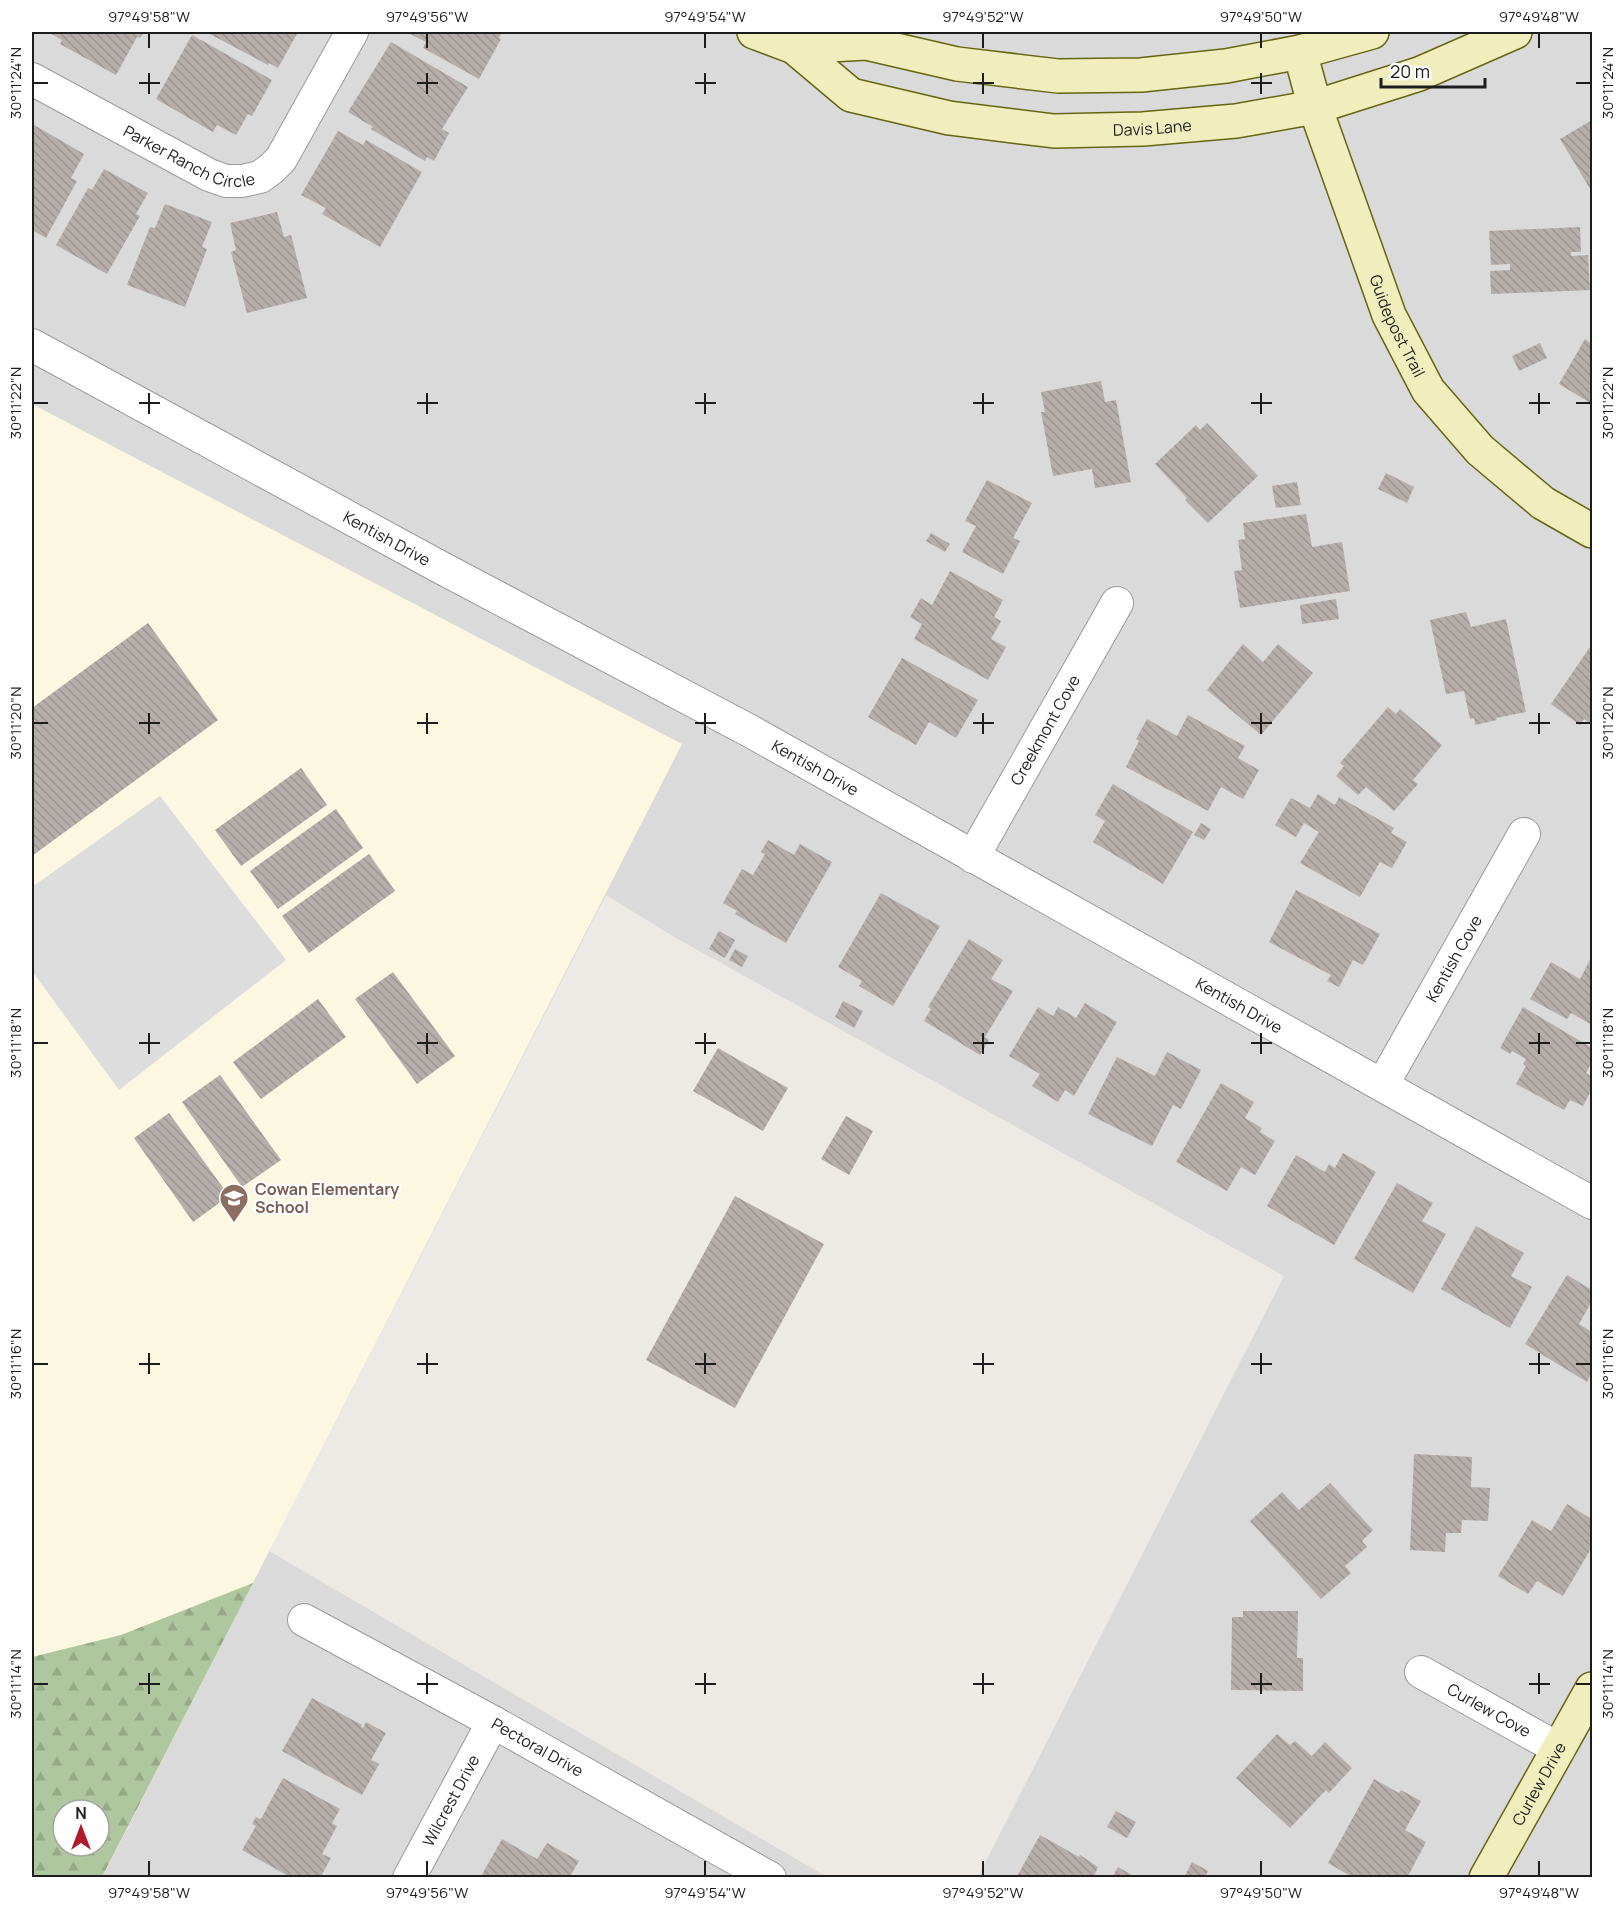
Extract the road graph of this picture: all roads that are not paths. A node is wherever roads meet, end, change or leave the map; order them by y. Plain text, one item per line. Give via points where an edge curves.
1 (352, 32) edge
2 (754, 32) edge
3 (1372, 32) edge
4 (1515, 32) edge
5 (797, 39) edge
6 (1300, 52) junction
7 (32, 79) edge
8 (1315, 107) junction
9 (32, 345) edge
10 (1593, 531) edge
11 (1117, 603) dead end
12 (1524, 834) dead end
13 (973, 857) junction
14 (1383, 1084) junction
15 (1593, 1203) edge
16 (304, 1620) dead end
17 (1421, 1672) dead end
18 (1593, 1689) edge
19 (493, 1722) junction
20 (1559, 1749) junction
21 (409, 1878) edge
22 (770, 1878) edge
23 (1486, 1878) edge

1 - 7 street, Parker Ranch Circle via 280,159 260,177 243,181 209,175
2 - 5 street, Davis Lane
3 - 6 street, Davis Lane
4 - 8 street, Davis Lane via 1419,74
5 - 6 street, Davis Lane via 866,43 957,64 1058,76 1141,75 1226,66
5 - 8 street, Davis Lane via 851,95 949,118 1054,130 1143,129 1236,121
6 - 8 street, Guidepost Trail
8 - 10 street, Guidepost Trail via 1389,315 1428,390 1480,450 1543,503
9 - 13 street, Kentish Drive via 750,731
11 - 13 street, Creekmont Cove
12 - 14 street, Kentish Cove
13 - 14 street, Kentish Drive
14 - 15 street, Kentish Drive
16 - 19 street, Pectoral Drive
17 - 20 street, Curlew Cove
18 - 20 street, Curlew Drive
19 - 21 street, Wilcrest Drive
19 - 22 street, Pectoral Drive
20 - 23 street, Curlew Drive

